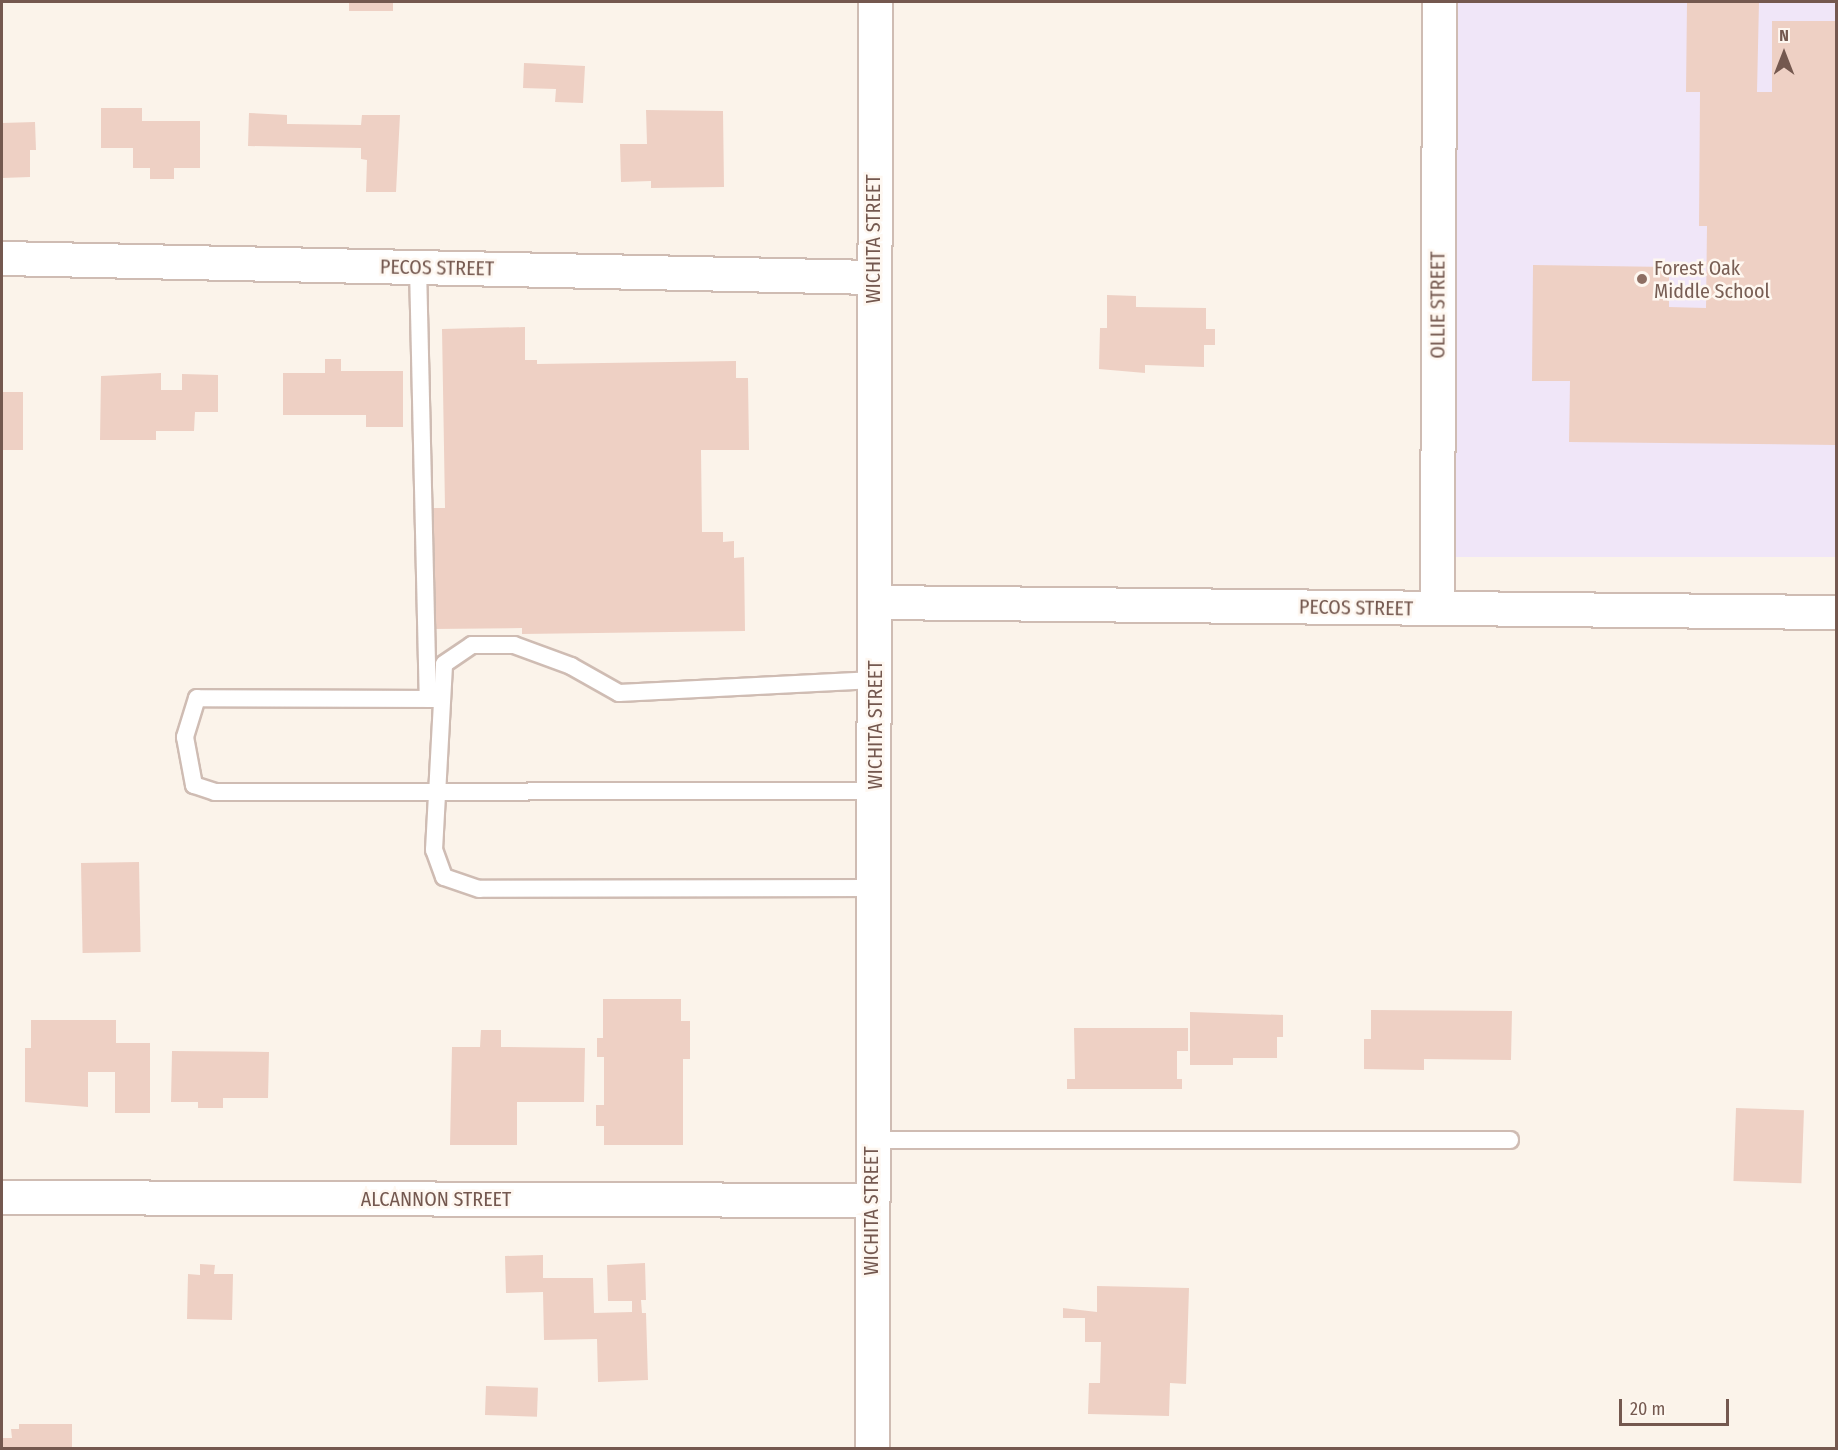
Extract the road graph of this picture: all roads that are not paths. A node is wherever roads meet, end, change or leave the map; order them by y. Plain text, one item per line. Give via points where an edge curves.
1 (875, 2) edge
2 (1439, 2) edge
3 (2, 258) edge
4 (418, 267) junction
5 (873, 277) junction
6 (876, 602) junction
7 (1437, 609) junction
8 (1836, 612) edge
9 (875, 680) junction
10 (435, 699) junction
11 (437, 791) junction
12 (874, 791) junction
13 (874, 888) junction
14 (872, 1140) junction
15 (1510, 1140) dead end
16 (2, 1197) edge
17 (871, 1200) junction
18 (872, 1449) edge

1 - 5 street, WICHITA STREET
2 - 7 street, OLLIE STREET
3 - 4 street, PECOS STREET
4 - 5 street, PECOS STREET
4 - 10 lane
5 - 6 street, WICHITA STREET
6 - 7 street, PECOS STREET
6 - 9 street, WICHITA STREET
7 - 8 street, PECOS STREET
9 - 10 lane via 619,693 571,666 514,645 472,645 444,664
9 - 12 street, WICHITA STREET
10 - 11 lane
10 - 11 lane via 197,698 185,737 194,785 215,792
11 - 12 lane
11 - 13 lane via 434,850 444,878 479,889
12 - 13 street, WICHITA STREET
13 - 14 street, WICHITA STREET
14 - 15 lane
14 - 17 street, WICHITA STREET
16 - 17 street, ALCANNON STREET
17 - 18 street, WICHITA STREET

